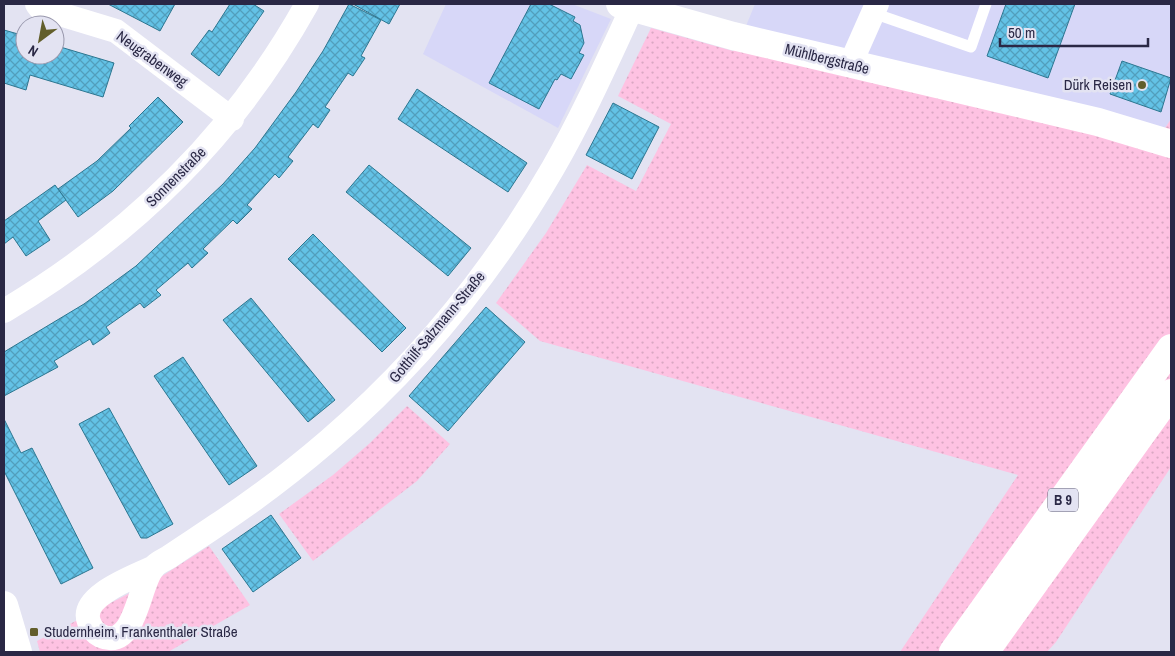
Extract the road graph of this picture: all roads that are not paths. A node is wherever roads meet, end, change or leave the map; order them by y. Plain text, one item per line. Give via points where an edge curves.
1 (37, 4) edge
2 (307, 4) edge
3 (986, 4) edge
4 (626, 6) edge
5 (875, 8) edge
6 (850, 65) junction
7 (232, 119) junction
8 (1171, 144) edge
9 (4, 311) edge
10 (1171, 348) edge
11 (1171, 393) edge
12 (152, 568) dead end
13 (4, 605) edge
14 (18, 652) edge
15 (953, 652) edge
16 (985, 652) edge

1 - 7 street, Neugrabenweg via 40,8 116,31
2 - 7 street, Sonnenstraße
3 - 5 lane via 971,47
4 - 6 main road, Mühlbergstraße
4 - 12 street, Gotthilf-Salzmann-Straße via 579,120 521,220 460,304 412,360 314,454 234,514
5 - 6 street
6 - 8 main road, Mühlbergstraße via 1098,122
7 - 9 street, Sonnenstraße via 158,198 109,240
10 - 15 main road, B 9
11 - 16 main road, B 9
13 - 14 main road

